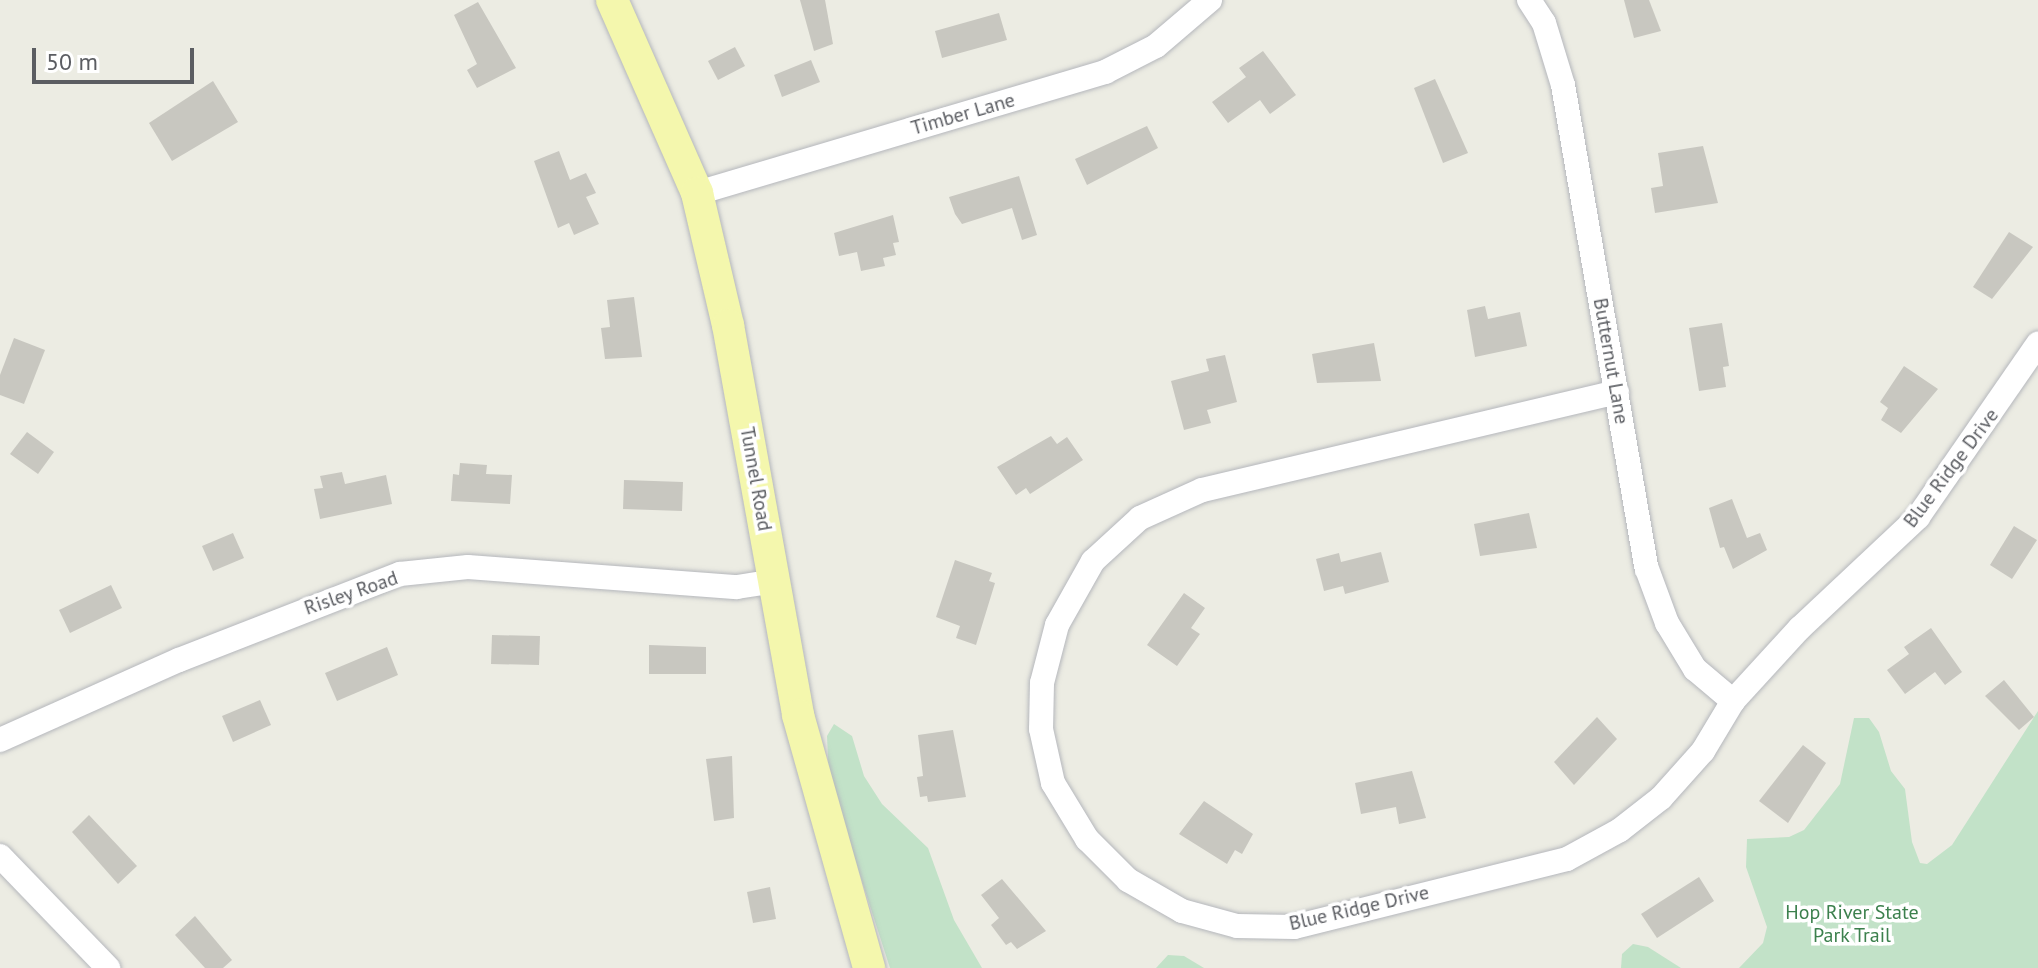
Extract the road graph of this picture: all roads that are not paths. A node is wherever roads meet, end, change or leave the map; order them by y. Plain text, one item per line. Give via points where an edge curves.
1 (612, 0) edge
2 (1210, 0) edge
3 (1529, 0) edge
4 (697, 193) junction
5 (2038, 344) edge
6 (1617, 392) junction
7 (775, 581) junction
8 (1733, 701) junction
9 (0, 740) edge
10 (0, 856) edge
11 (108, 968) edge
12 (869, 968) edge

1 - 4 main road, Tunnel Road
2 - 4 street, Timber Lane via 1156,46 1105,72
3 - 6 street, Butternut Lane via 1544,23 1563,85
4 - 7 main road, Tunnel Road via 728,325
5 - 8 street, Blue Ridge Drive via 1918,517 1800,628
6 - 8 street, Butternut Lane via 1647,569 1667,623 1695,669
6 - 8 street, Blue Ridge Drive via 1202,490 1140,518 1093,561 1057,625 1042,683 1041,729 1053,783 1087,839 1128,880 1195,915 1237,926 1294,927 1567,859 1620,830 1661,798 1703,751
7 - 9 street, Risley Road via 737,587 468,567 400,574 179,660
7 - 12 main road, Tunnel Road via 798,715
10 - 11 street

